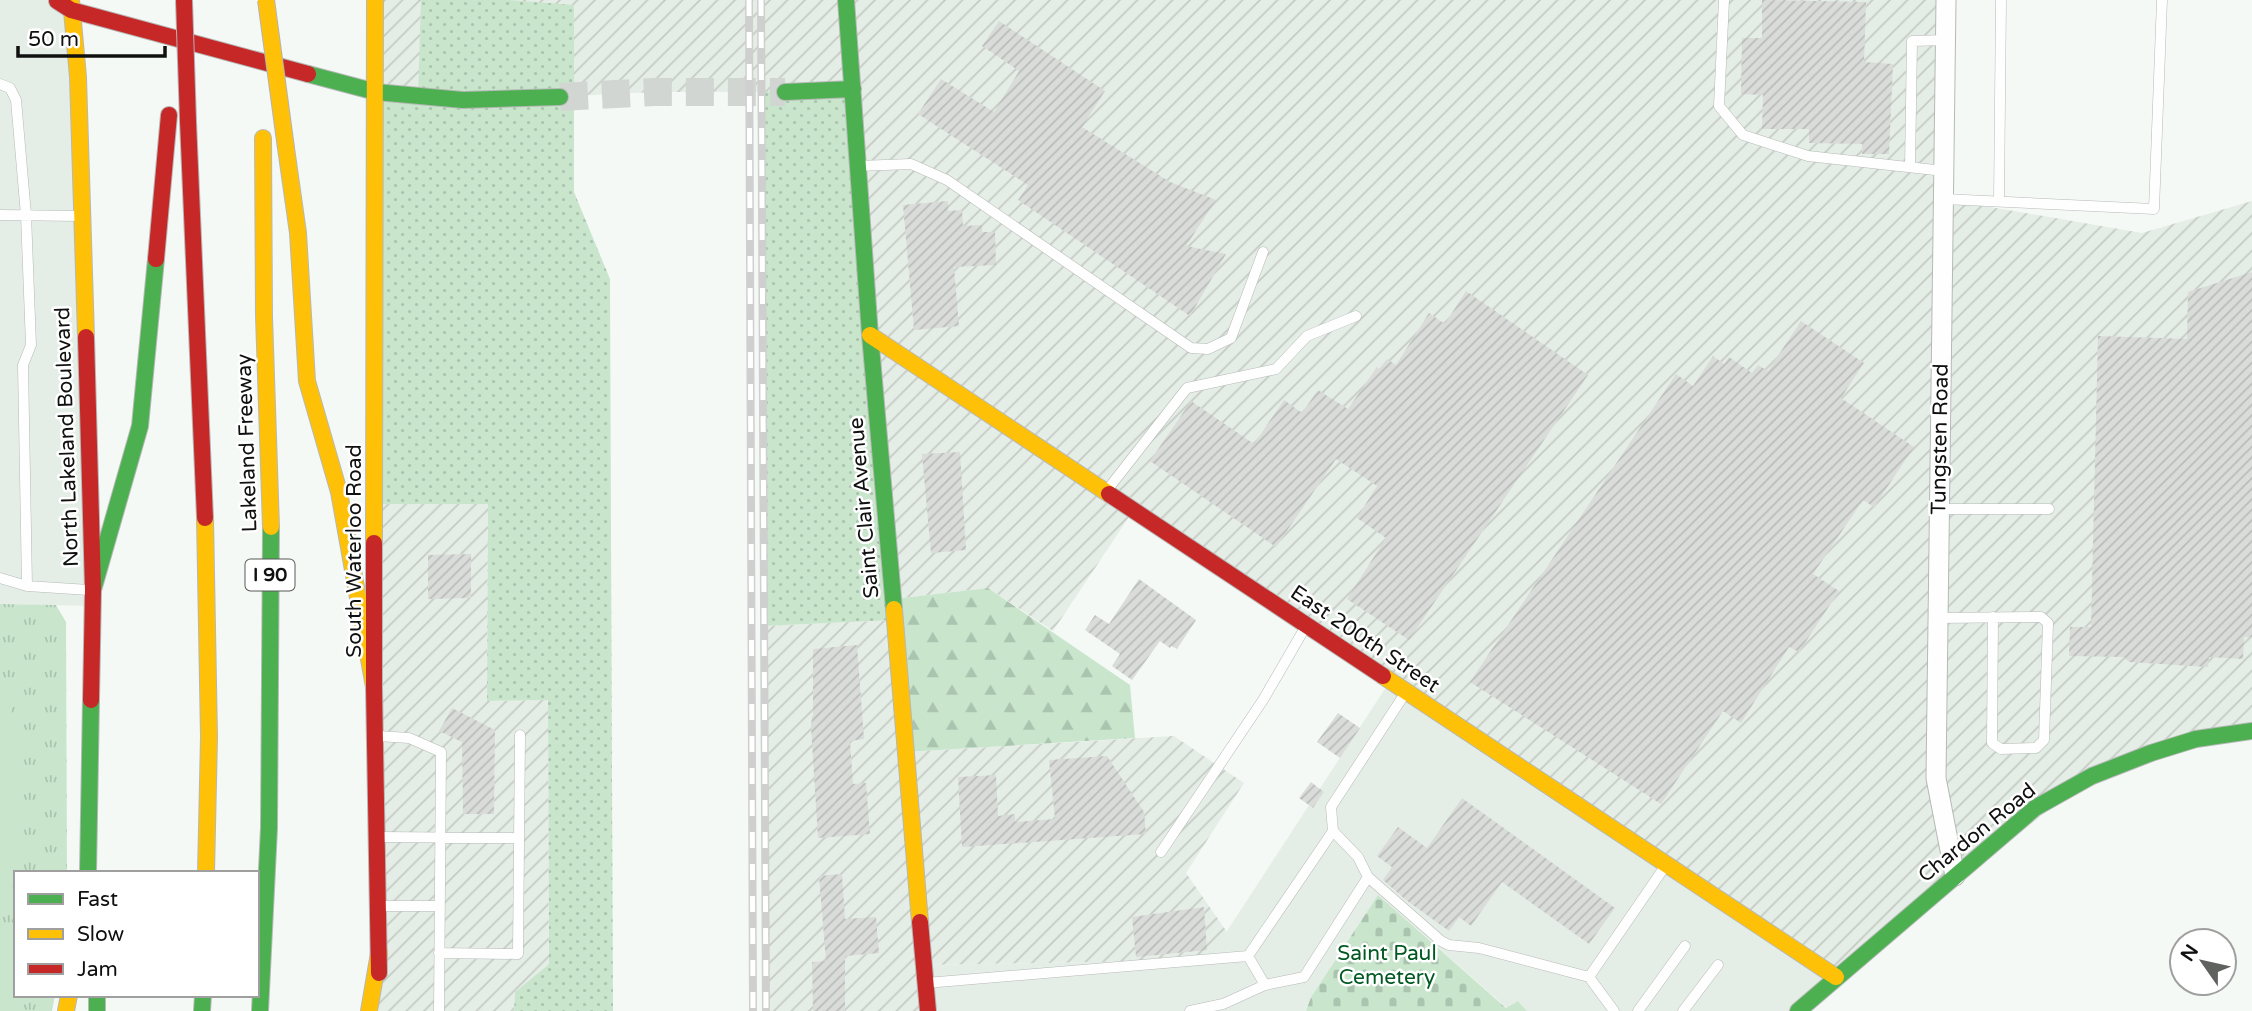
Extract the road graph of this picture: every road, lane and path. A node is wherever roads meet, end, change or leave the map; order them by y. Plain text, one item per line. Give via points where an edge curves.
1 (54, 0) edge
2 (182, 0) edge
3 (265, 0) edge
4 (375, 0) edge
5 (846, 0) edge
6 (1724, 0) edge
7 (1946, 0) edge
8 (2001, 0) edge
9 (2162, 0) edge
10 (71, 5) edge
11 (176, 38) junction
12 (1946, 40) junction
13 (0, 85) edge
14 (853, 89) junction
15 (376, 92) junction
16 (785, 92) tunnel mouth
17 (263, 97) dead end
18 (560, 97) tunnel mouth
19 (263, 131) dead end
20 (858, 166) junction
21 (1910, 167) junction
22 (1944, 172) junction
23 (1944, 199) junction
24 (2000, 201) junction
25 (0, 215) edge
26 (26, 215) junction
27 (82, 216) junction
28 (1263, 252) dead end
29 (1356, 317) dead end
30 (870, 335) junction
31 (1105, 492) junction
32 (1940, 509) junction
33 (2049, 509) dead end
34 (0, 578) edge
35 (27, 586) junction
36 (93, 590) junction
37 (1993, 617) junction
38 (1938, 618) junction
39 (1306, 625) junction
40 (374, 687) junction
41 (1406, 692) junction
42 (2252, 731) edge
43 (375, 735) junction
44 (520, 735) dead end
45 (1333, 831) junction
46 (377, 837) junction
47 (440, 837) junction
48 (518, 838) junction
49 (1161, 852) dead end
50 (1667, 865) junction
51 (88, 871) edge
52 (206, 871) edge
53 (1955, 876) junction
54 (1367, 877) junction
55 (378, 906) junction
56 (438, 906) junction
57 (1685, 946) dead end
58 (379, 953) junction
59 (439, 953) junction
60 (1248, 956) junction
61 (1718, 965) dead end
62 (1589, 977) junction
63 (1836, 977) junction
64 (926, 983) junction
65 (1265, 985) junction
66 (260, 1011) edge
67 (369, 1011) edge
68 (379, 1011) edge
69 (439, 1011) edge
70 (928, 1011) edge
71 (1190, 1011) edge
72 (1614, 1011) edge
73 (1638, 1011) edge
74 (1683, 1011) edge
75 (1798, 1011) edge

1 - 10 main road
2 - 11 main road
2 - 52 main road, Lakeland Freeway, bridge via 204,473 209,737
3 - 17 main road, bridge
3 - 40 main road, bridge via 298,233 307,381 339,492
4 - 15 main road, South Waterloo Road
5 - 14 main road, Saint Clair Avenue
6 - 21 lane via 1719,106 1743,135 1808,156
7 - 12 street, Tungsten Road
8 - 24 lane
9 - 24 lane via 2154,209
10 - 11 main road
10 - 27 main road, North Lakeland Boulevard
11 - 15 main road
11 - 36 main road via 140,426
12 - 21 lane via 1912,41
12 - 22 street, Tungsten Road
13 - 26 lane via 10,88 16,100
14 - 16 main road
14 - 20 main road, Saint Clair Avenue
15 - 18 main road via 463,100
15 - 40 main road, South Waterloo Road
19 - 66 main road, Lakeland Freeway / I 90 via 271,538 269,828
20 - 28 lane via 911,164 947,180 1191,348 1208,349 1231,338
20 - 30 main road, Saint Clair Avenue
21 - 22 lane
22 - 23 street, Tungsten Road
23 - 24 lane
23 - 32 street, Tungsten Road
25 - 26 lane
26 - 27 lane
26 - 35 lane via 31,345 23,365
27 - 36 main road, North Lakeland Boulevard
29 - 31 lane via 1307,336 1276,369 1187,388
30 - 31 main road, East 200th Street
30 - 64 main road, Saint Clair Avenue
31 - 39 main road, East 200th Street
32 - 33 lane
32 - 38 street, Tungsten Road
34 - 35 lane
35 - 36 lane
36 - 51 main road, North Lakeland Boulevard
37 - 37 lane via 2041,617 2048,623 2043,740 2036,748 2001,749 1992,743
37 - 38 lane
38 - 53 street, Tungsten Road via 1936,778
39 - 41 main road, East 200th Street
39 - 49 lane via 1263,700
40 - 43 main road, South Waterloo Road
41 - 45 lane via 1331,807
41 - 50 main road, East 200th Street
42 - 53 main road, Chardon Road via 2196,739 2092,776 2035,808
43 - 46 main road, South Waterloo Road
43 - 47 lane via 409,738 441,752
44 - 48 lane
45 - 54 lane via 1358,857
45 - 60 lane
46 - 47 lane
46 - 55 main road, South Waterloo Road
47 - 48 lane
47 - 56 lane
48 - 59 lane via 518,954
50 - 62 lane
50 - 63 main road, East 200th Street
53 - 63 main road, Chardon Road
54 - 62 lane via 1449,945 1479,948
54 - 65 lane via 1304,977
55 - 56 lane
55 - 58 main road, South Waterloo Road
56 - 59 lane
57 - 73 lane
58 - 67 main road
58 - 68 main road, South Waterloo Road
59 - 69 lane
60 - 64 lane
60 - 65 lane
61 - 74 lane
62 - 72 lane
63 - 75 main road, Chardon Road
64 - 70 main road, Saint Clair Avenue
65 - 71 lane via 1223,1004

